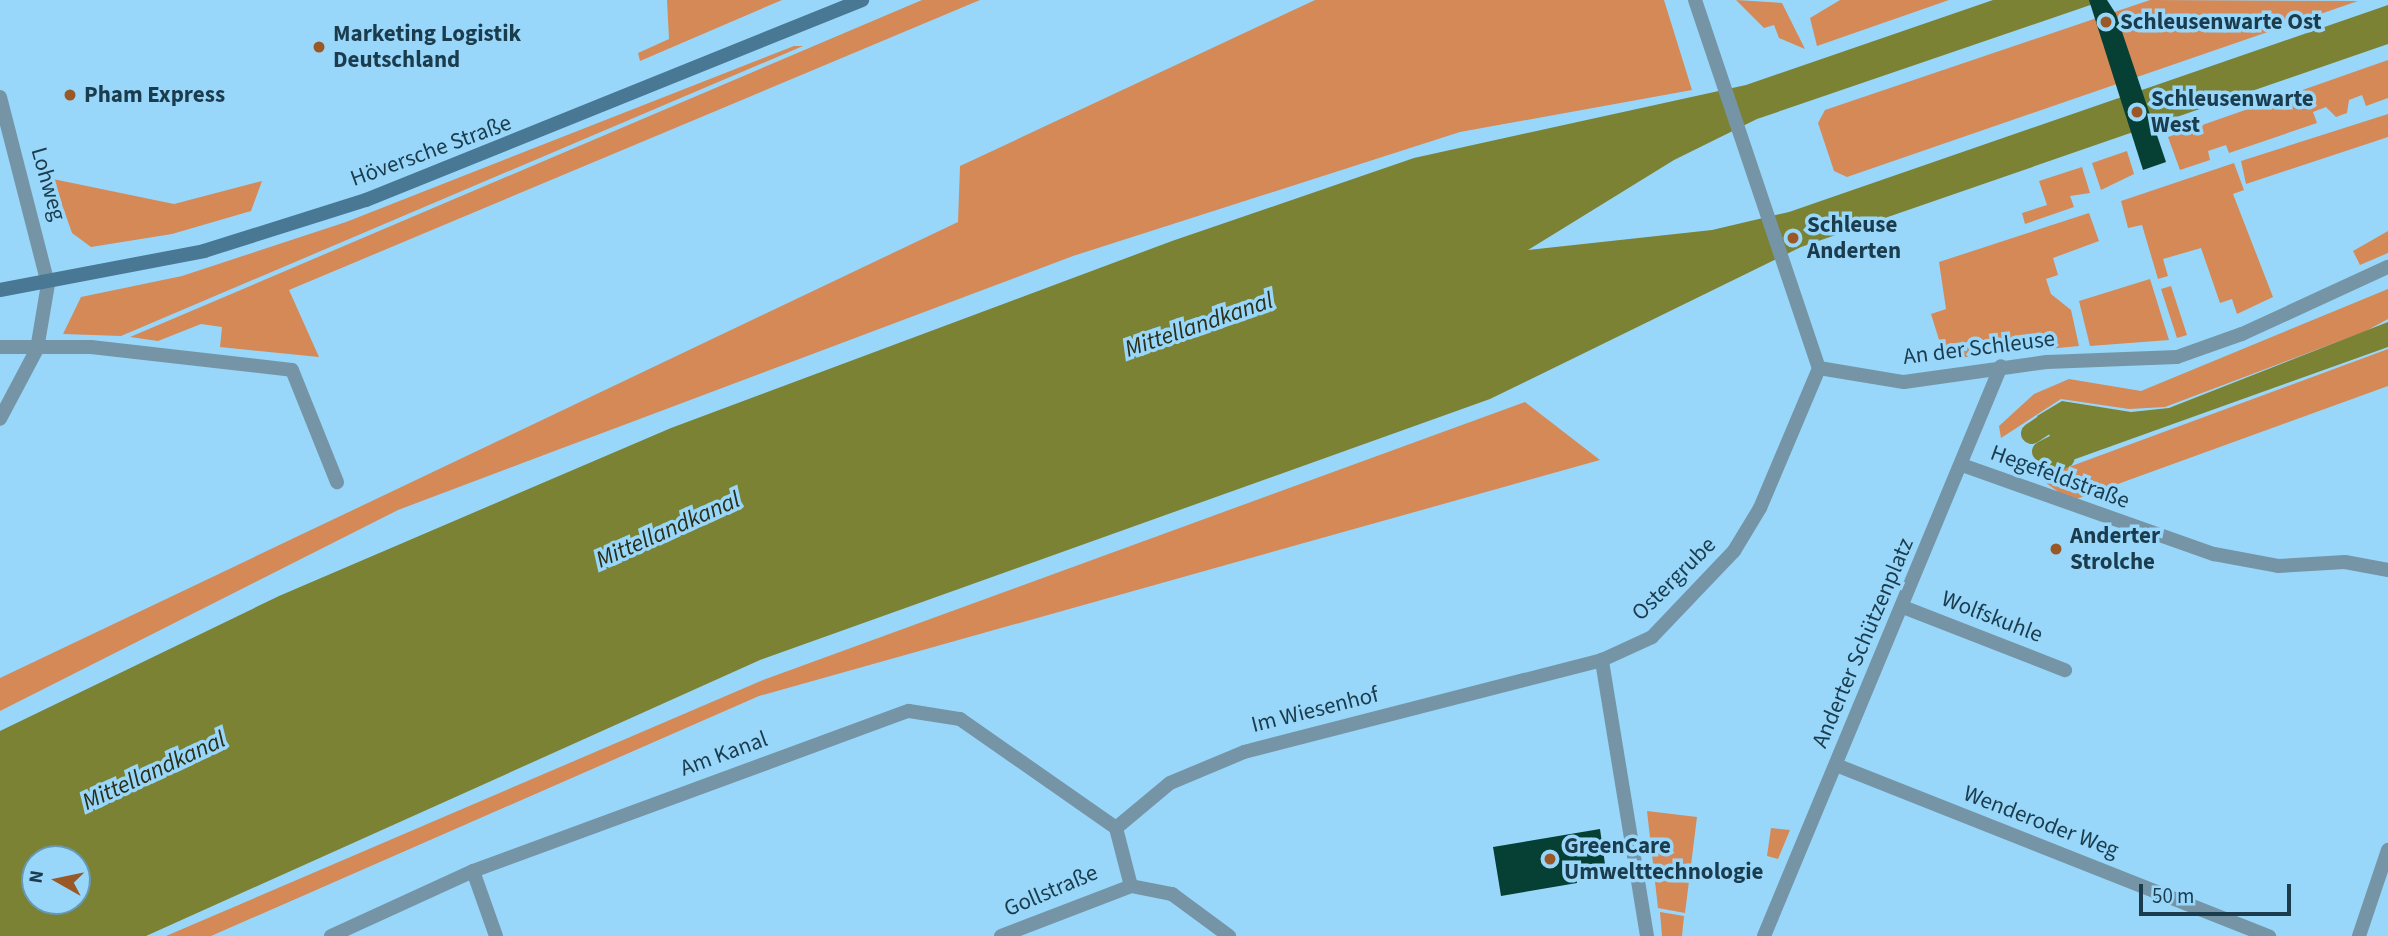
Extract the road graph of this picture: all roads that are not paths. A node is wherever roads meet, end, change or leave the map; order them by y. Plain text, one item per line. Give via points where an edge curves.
1 (862, 0) edge
2 (1695, 0) edge
3 (0, 97) edge
4 (2388, 267) edge
5 (48, 284) junction
6 (0, 290) edge
7 (0, 347) edge
8 (37, 349) junction
9 (2001, 366) junction
10 (1819, 368) junction
11 (0, 419) edge
12 (1962, 465) junction
13 (337, 482) dead end
14 (2388, 570) edge
15 (1903, 607) junction
16 (1602, 660) junction
17 (2065, 670) dead end
18 (1836, 765) junction
19 (1116, 828) junction
20 (2388, 850) edge
21 (473, 872) junction
22 (1131, 886) junction
23 (331, 936) edge
24 (496, 936) edge
25 (1001, 936) edge
26 (1229, 936) edge
27 (1647, 936) edge
28 (1764, 936) edge
29 (2269, 936) edge
30 (2360, 936) edge

1 - 5 main road, Höversche Straße via 366,200 204,250
2 - 10 street
3 - 5 street, Lohweg
4 - 9 street, An der Schleuse via 2188,355
5 - 6 main road, Höversche Straße
5 - 8 street
7 - 8 street
8 - 11 street
8 - 13 street via 91,347 292,370
9 - 10 street, An der Schleuse via 1904,382
9 - 12 street, Anderter Schützenplatz
10 - 16 street, Ostergrube via 1760,508 1734,551 1652,637
12 - 14 street, Hegefeldstraße via 2214,554 2278,566 2345,562
12 - 15 street, Anderter Schützenplatz
15 - 17 street, Wolfskuhle
15 - 18 street, Anderter Schützenplatz
16 - 19 street, Im Wiesenhof via 1244,752 1170,783
16 - 27 street
18 - 28 street, Anderter Schützenplatz
18 - 29 street, Wenderoder Weg
19 - 21 street, Am Kanal via 1097,809 960,719 926,709
19 - 22 street
20 - 30 street
21 - 23 street, Am Kanal
21 - 24 street
22 - 25 street, Gollstraße
22 - 26 street, Gollstraße via 1172,894

